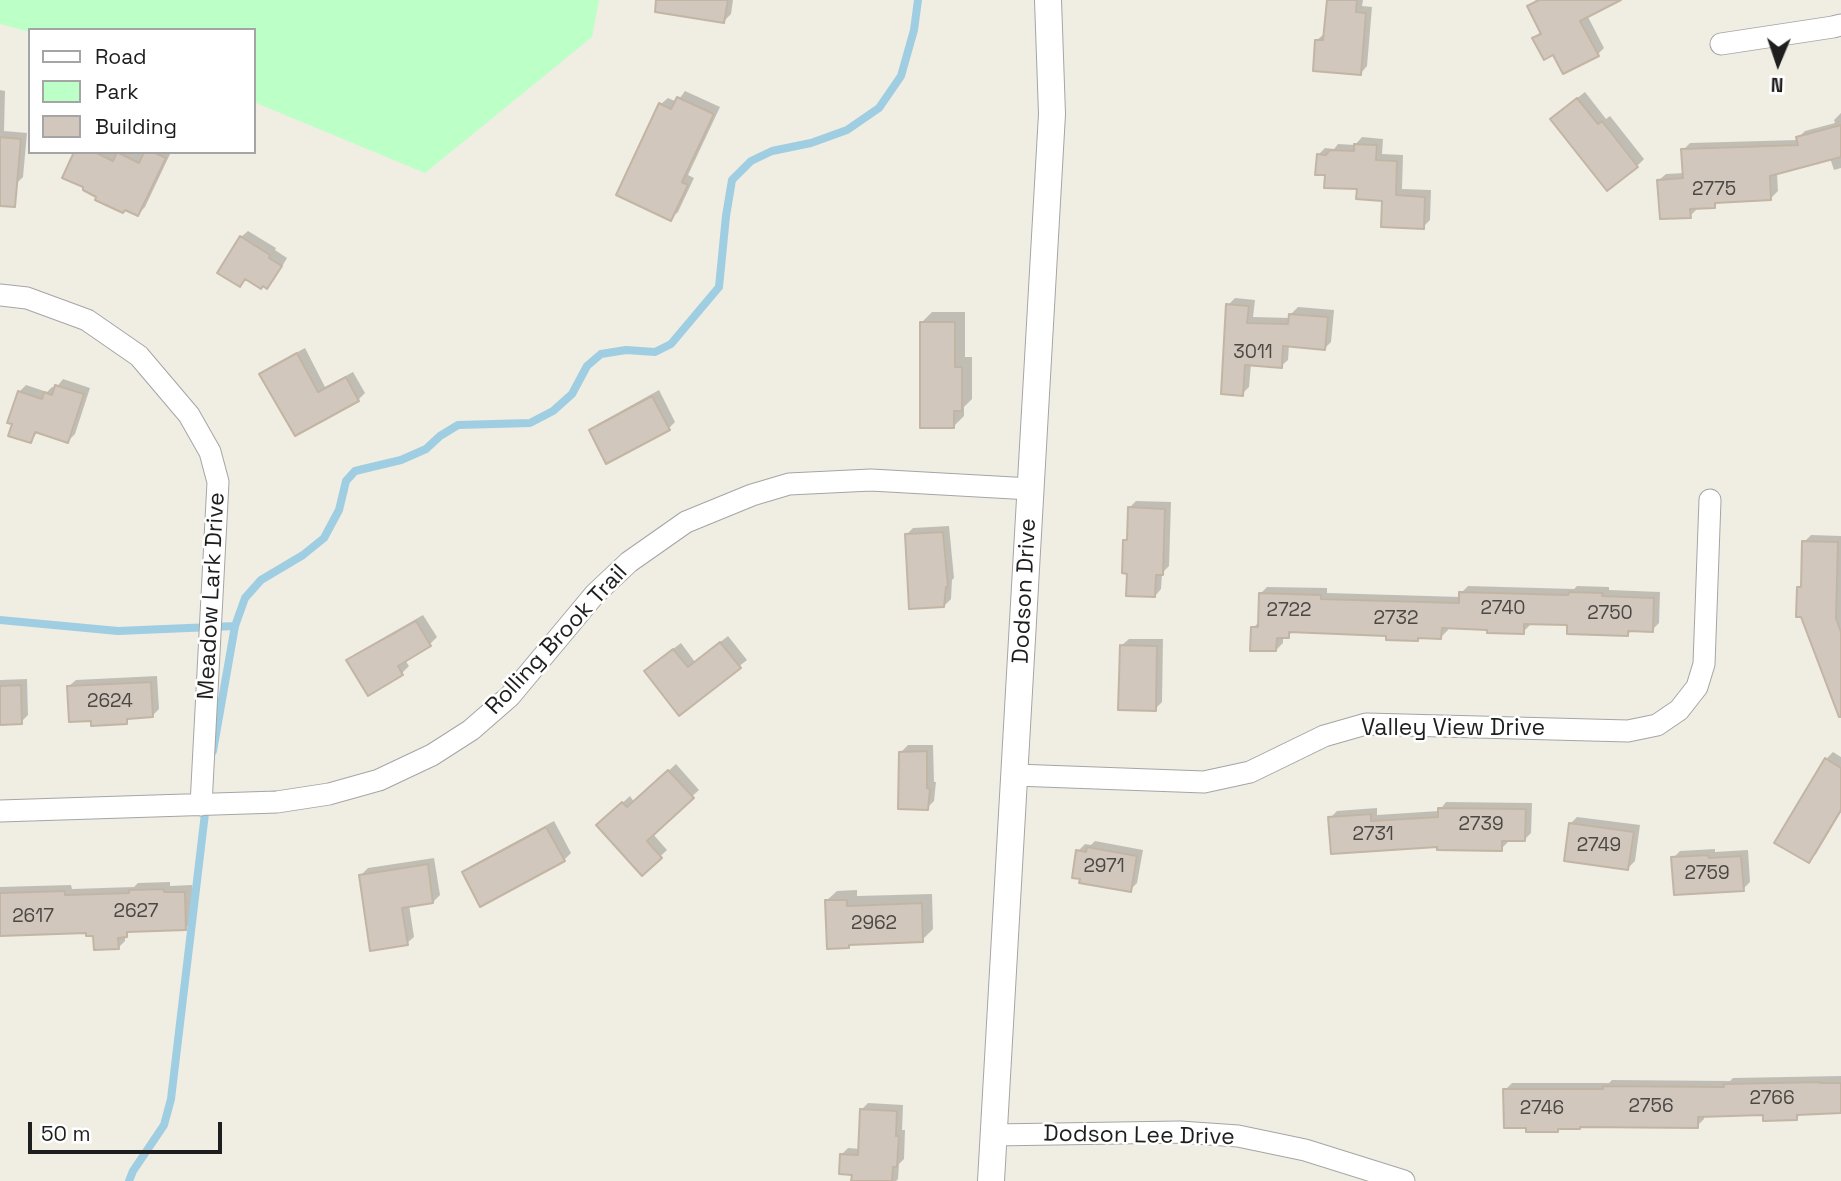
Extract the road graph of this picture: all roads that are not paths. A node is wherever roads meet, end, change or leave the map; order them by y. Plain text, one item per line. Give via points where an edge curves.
1 (1048, 0) edge
2 (1841, 25) edge
3 (1721, 44) dead end
4 (0, 295) edge
5 (1031, 489) junction
6 (1710, 500) dead end
7 (1014, 775) junction
8 (201, 805) junction
9 (0, 811) edge
10 (994, 1135) junction
11 (992, 1181) edge
12 (1404, 1181) edge

1 - 5 street, Dodson Drive via 1052,114
2 - 3 street
4 - 8 street, Meadow Lark Drive via 27,298 87,320 139,356 189,415 210,452 218,482
5 - 7 street, Dodson Drive
5 - 8 street, Rolling Brook Trail via 871,480 789,484 752,495 686,522 629,562 510,696 471,730 432,755 379,780 329,794 277,802
6 - 7 street, Valley View Drive via 1703,664 1697,687 1679,710 1657,725 1628,731 1366,724 1324,736 1250,772 1204,782
7 - 10 street, Dodson Drive
8 - 9 street, Rolling Brook Trail
10 - 11 street, Dodson Drive
10 - 12 street, Dodson Lee Drive via 1180,1132 1238,1136 1305,1150

